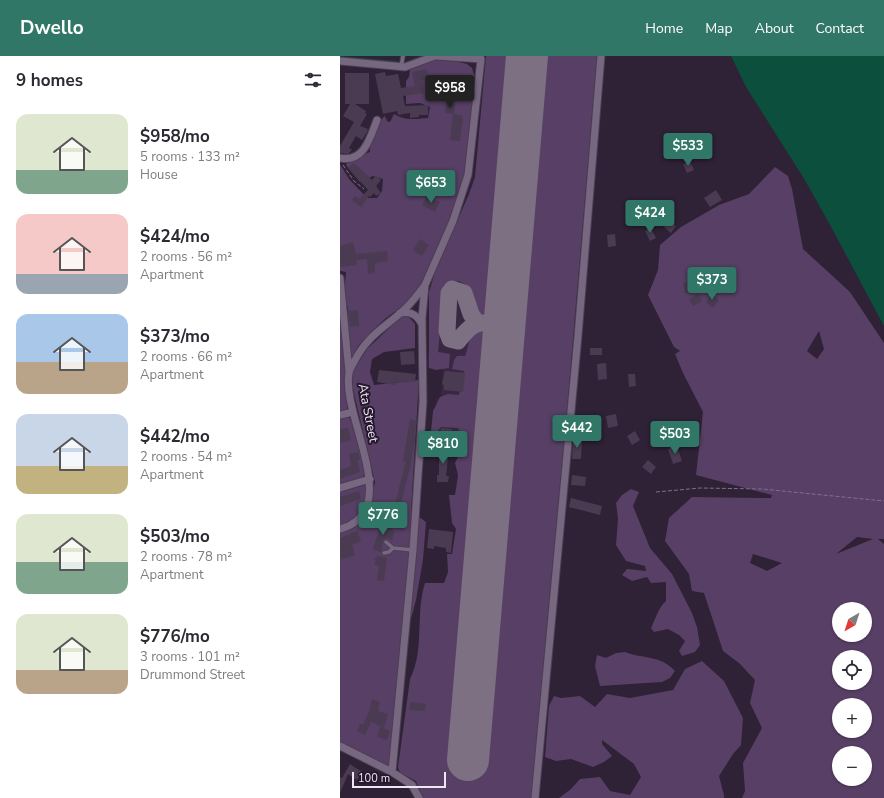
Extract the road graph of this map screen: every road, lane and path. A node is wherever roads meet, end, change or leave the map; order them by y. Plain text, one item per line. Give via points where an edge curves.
1 (403, 56) edge
2 (436, 56) edge
3 (601, 56) edge
4 (340, 61) edge
5 (401, 67) junction
6 (377, 120) dead end
7 (341, 158) edge
8 (364, 189) dead end
9 (340, 278) edge
10 (426, 285) junction
11 (399, 314) junction
12 (422, 324) junction
13 (349, 373) junction
14 (353, 412) junction
15 (340, 415) edge
16 (370, 479) junction
17 (340, 488) edge
18 (656, 492) dead end
19 (884, 501) edge
20 (340, 529) edge
21 (386, 542) dead end
22 (393, 548) junction
23 (413, 550) junction
24 (384, 553) dead end
25 (340, 746) edge
26 (392, 772) junction
27 (420, 798) edge
28 (535, 798) edge

1 - 5 lane
2 - 5 street
2 - 10 street via 481,59 468,175 453,221
3 - 28 street
4 - 5 street
6 - 7 street via 368,145 348,160
7 - 8 path via 344,168
9 - 13 street
10 - 11 street, Ata Street
10 - 12 street
11 - 12 street via 414,314
11 - 13 street, Ata Street via 368,340 357,355
12 - 23 street via 423,402
13 - 14 street, Ata Street
14 - 15 street
14 - 16 street, Ata Street
16 - 17 street
16 - 20 street, Ata Street via 370,494 363,514 358,521
18 - 19 path via 700,488 762,489
21 - 22 lane
22 - 23 lane
22 - 24 lane
23 - 26 street
25 - 26 street
26 - 27 street via 412,784

